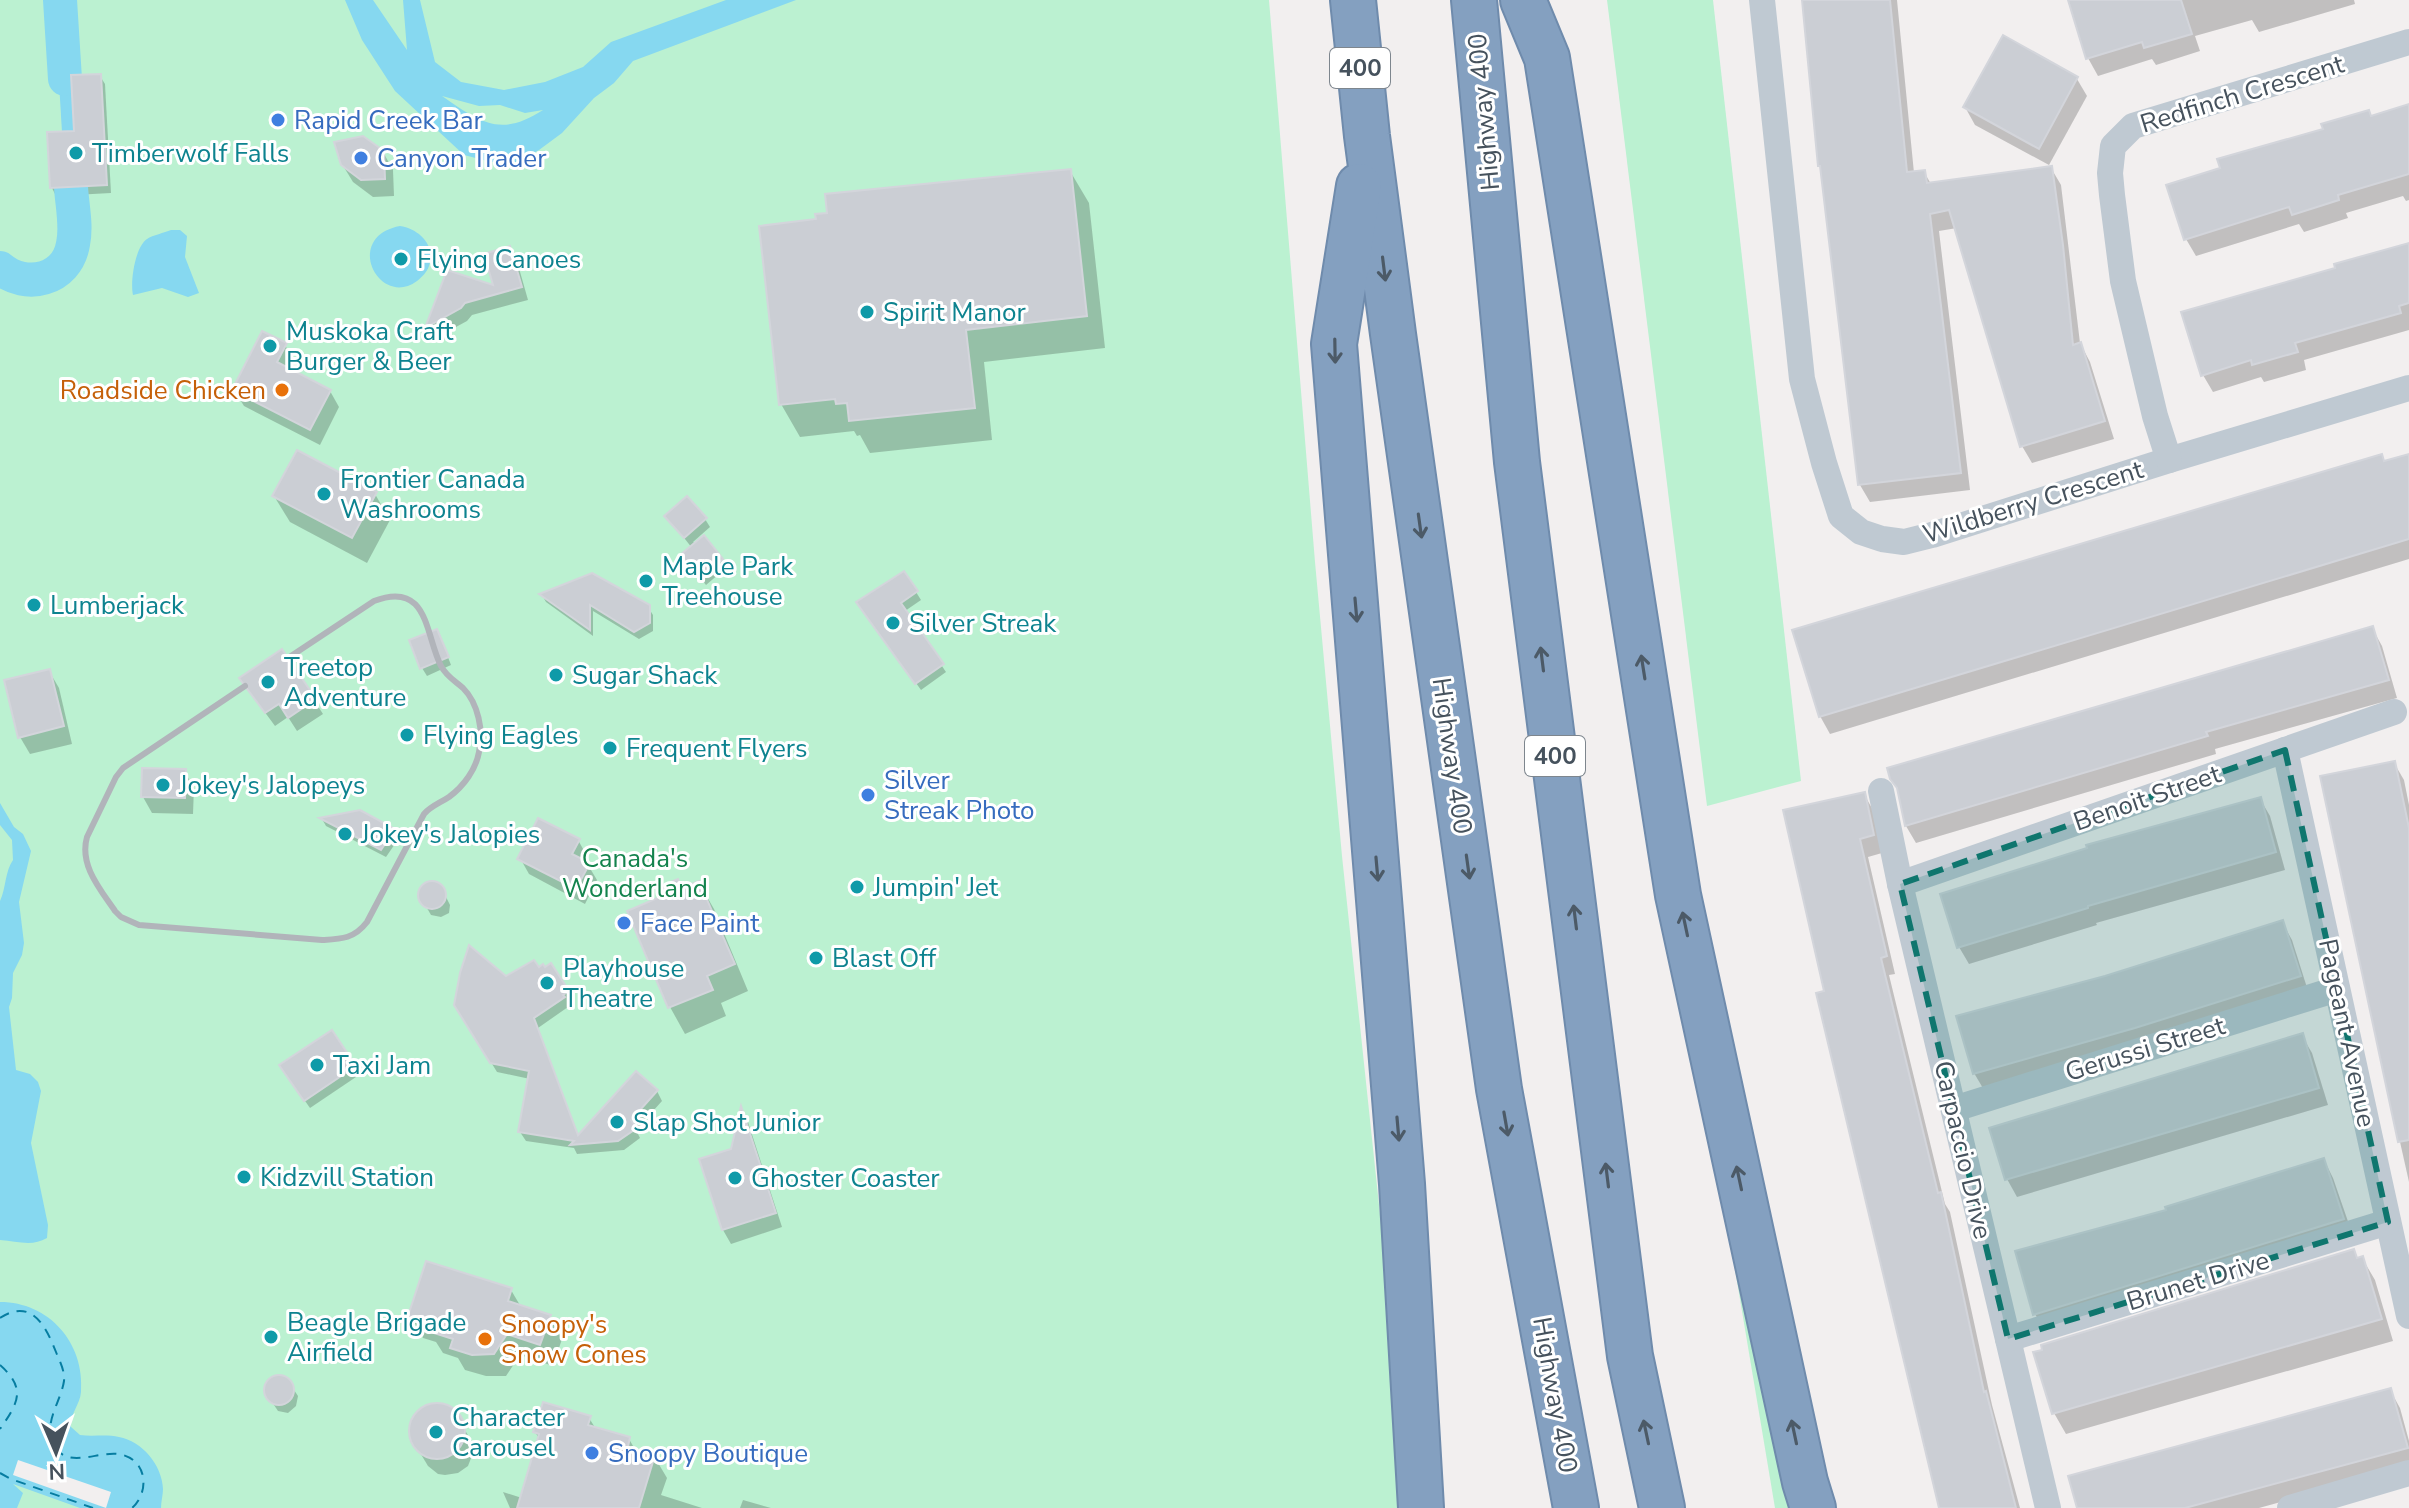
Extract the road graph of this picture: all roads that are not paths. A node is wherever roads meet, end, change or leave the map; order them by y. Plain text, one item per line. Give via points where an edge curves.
1 (1353, 0) edge
2 (1474, 0) edge
3 (1523, 0) edge
4 (1762, 0) edge
5 (2409, 42) edge
6 (1367, 136) junction
7 (2409, 388) edge
8 (2169, 460) junction
9 (2394, 712) dead end
10 (2285, 750) junction
11 (1881, 791) dead end
12 (1900, 884) junction
13 (2337, 989) junction
14 (1954, 1109) junction
15 (2388, 1222) junction
16 (2409, 1316) edge
17 (2008, 1339) junction
18 (2409, 1473) edge
19 (1421, 1508) edge
20 (1576, 1508) edge
21 (1662, 1508) edge
22 (1813, 1508) edge
23 (2048, 1508) edge
24 (2290, 1508) edge

1 - 6 highway, Highway 400 / 400
21 -> 2 highway, Highway 400 / 400 via 1630,1356 1517,462
22 -> 3 highway via 1678,895 1547,58
4 - 8 street, Wildberry Crescent via 1802,379 1841,516 1861,532 1904,542
5 - 8 street, Redfinch Crescent via 2133,126 2113,146 2110,173 2123,281
6 -> 19 highway via 1334,344 1402,1184
6 -> 20 highway, Highway 400 / 400 via 1499,1089
7 - 8 street, Wildberry Crescent
9 - 10 street, Benoit Street
10 - 12 street, Benoit Street
10 - 13 street, Pageant Avenue
11 - 12 street, Carpaccio Drive
12 - 14 street, Carpaccio Drive
13 - 14 street, Gerussi Street
13 - 15 street, Pageant Avenue
14 - 17 street, Carpaccio Drive
15 - 16 street, Pageant Avenue
15 - 17 street, Brunet Drive
17 - 23 street, Carpaccio Drive
18 - 24 street

